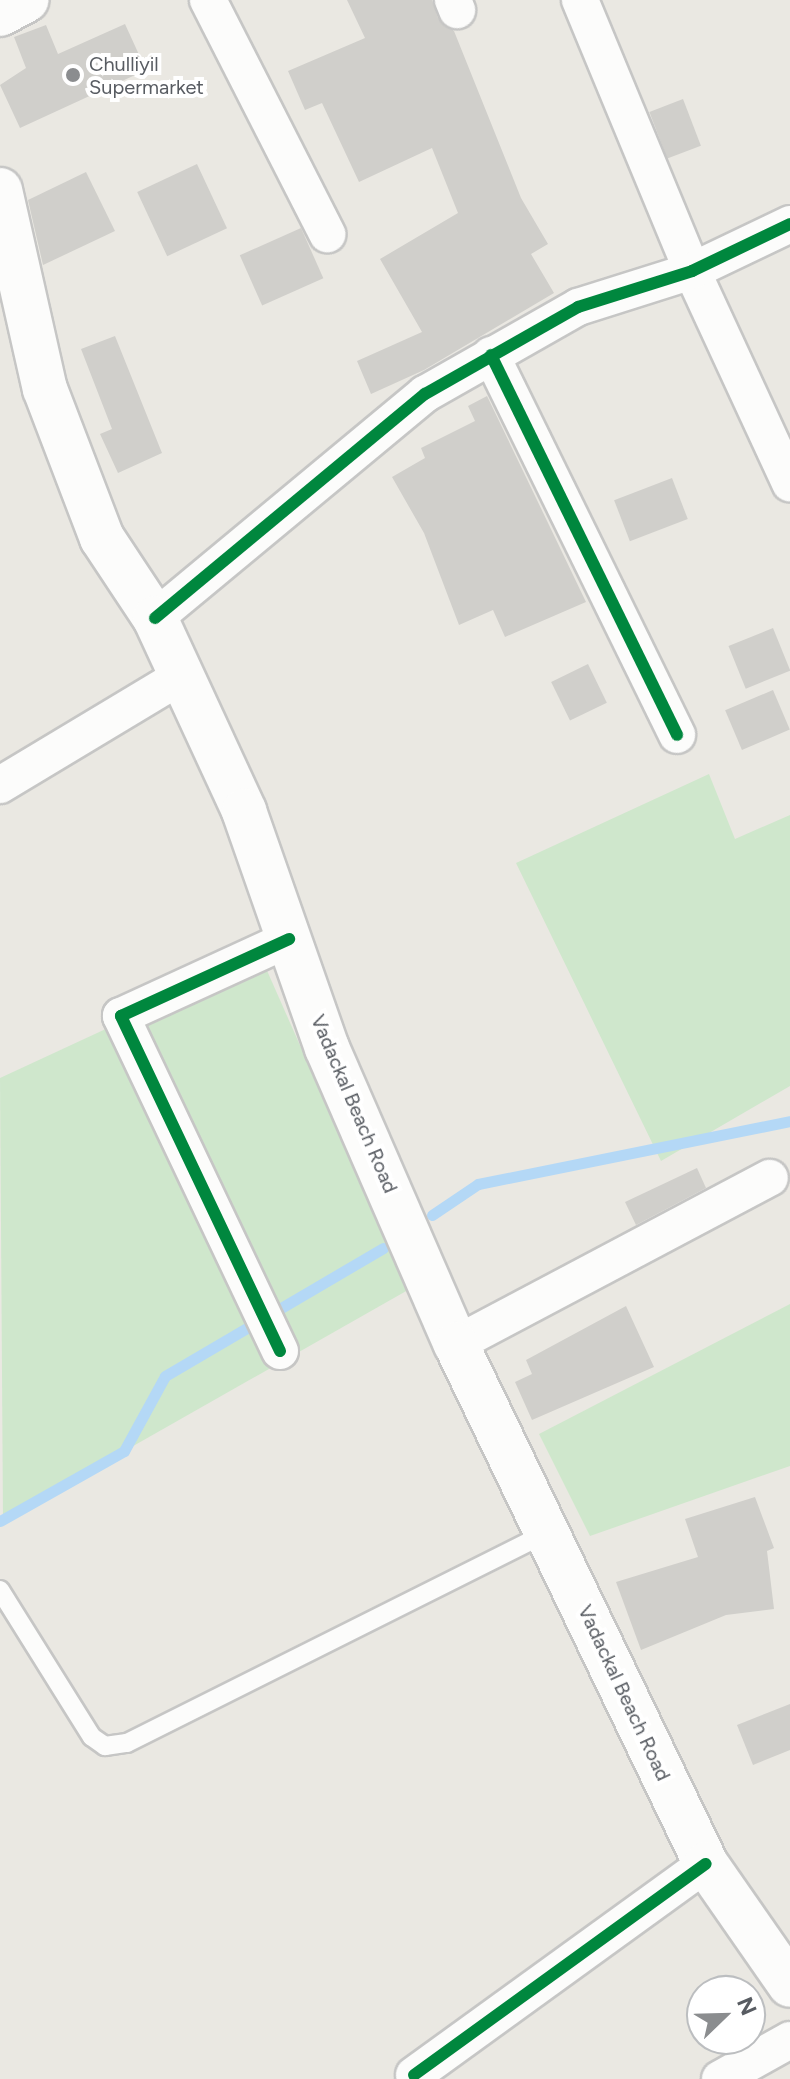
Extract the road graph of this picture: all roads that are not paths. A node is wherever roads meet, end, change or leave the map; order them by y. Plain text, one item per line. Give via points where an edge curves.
1 (26, 0) edge
2 (208, 0) edge
3 (580, 0) edge
4 (0, 14) edge
5 (0, 190) edge
6 (790, 224) edge
7 (327, 234) dead end
8 (692, 271) junction
9 (491, 355) junction
10 (790, 483) edge
11 (155, 618) junction
12 (178, 678) junction
13 (677, 735) dead end
14 (0, 785) edge
15 (289, 939) junction
16 (770, 1178) dead end
17 (271, 1331) dead end
18 (456, 1344) junction
19 (549, 1531) junction
20 (0, 1590) edge
21 (706, 1864) junction
22 (790, 1985) edge
23 (790, 2040) edge
24 (414, 2075) dead end
25 (720, 2079) edge

1 - 4 main road
2 - 7 street
3 - 8 street
5 - 11 main road, Vadackal Beach Road via 45,389 102,538
6 - 8 street
8 - 9 street via 578,307
8 - 10 street
9 - 11 street via 425,394
9 - 13 street
11 - 12 main road, Vadackal Beach Road
12 - 14 street
12 - 15 main road, Vadackal Beach Road via 244,811
15 - 17 street via 121,1016
15 - 18 main road, Vadackal Beach Road via 327,1048
16 - 18 street
18 - 19 main road, Vadackal Beach Road
19 - 20 lane via 127,1743 105,1746 92,1737
19 - 21 main road, Vadackal Beach Road
21 - 22 main road, Vadackal Beach Road
21 - 24 street
23 - 25 street

